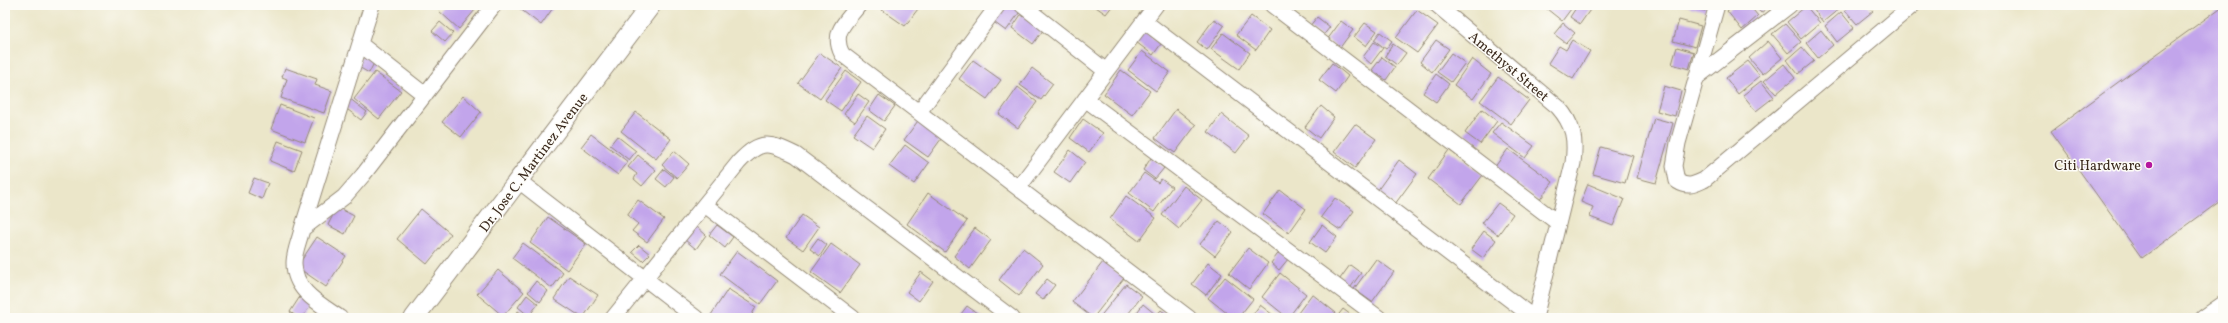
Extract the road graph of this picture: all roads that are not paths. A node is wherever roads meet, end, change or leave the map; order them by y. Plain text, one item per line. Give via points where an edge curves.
1 (372, 5) edge
2 (494, 5) edge
3 (651, 5) edge
4 (859, 5) edge
5 (998, 5) edge
6 (1022, 5) edge
7 (1156, 5) edge
8 (1272, 5) edge
9 (1437, 5) edge
10 (1717, 5) edge
11 (1790, 5) edge
12 (1913, 5) edge
13 (1144, 21) junction
14 (360, 44) junction
15 (1106, 71) junction
16 (1697, 77) junction
17 (425, 95) junction
18 (1085, 99) junction
19 (919, 112) junction
20 (520, 181) junction
21 (1019, 188) junction
22 (705, 204) junction
23 (1558, 223) junction
24 (302, 229) junction
25 (645, 279) junction
26 (2223, 304) edge
27 (340, 318) edge
28 (414, 318) edge
29 (613, 318) edge
30 (696, 318) edge
31 (853, 318) edge
32 (1012, 318) edge
33 (1189, 318) edge
34 (1379, 318) edge
35 (1534, 318) edge
36 (2203, 318) edge

1 - 14 street
2 - 17 street
3 - 20 street, Dr. Jose C. Martinez Avenue
4 - 19 street via 839,32 838,42 842,54
5 - 19 street
6 - 15 street
7 - 13 street
8 - 23 street
9 - 23 street, Amethyst Street via 1568,118 1574,131 1575,146
10 - 16 street
11 - 16 street
12 - 16 street via 1704,180 1685,186 1677,181 1674,166
13 - 15 street
13 - 35 street
14 - 17 street
14 - 24 street
15 - 18 street
17 - 24 street via 344,197
18 - 21 street
18 - 34 street
19 - 21 street
20 - 25 street
20 - 28 street, Dr. Jose C. Martinez Avenue
21 - 33 street
22 - 25 street
22 - 31 street
22 - 32 street via 752,149 765,144 778,146 796,155
23 - 35 street
24 - 27 street via 294,261 301,288
25 - 29 street
25 - 30 street
26 - 36 street

